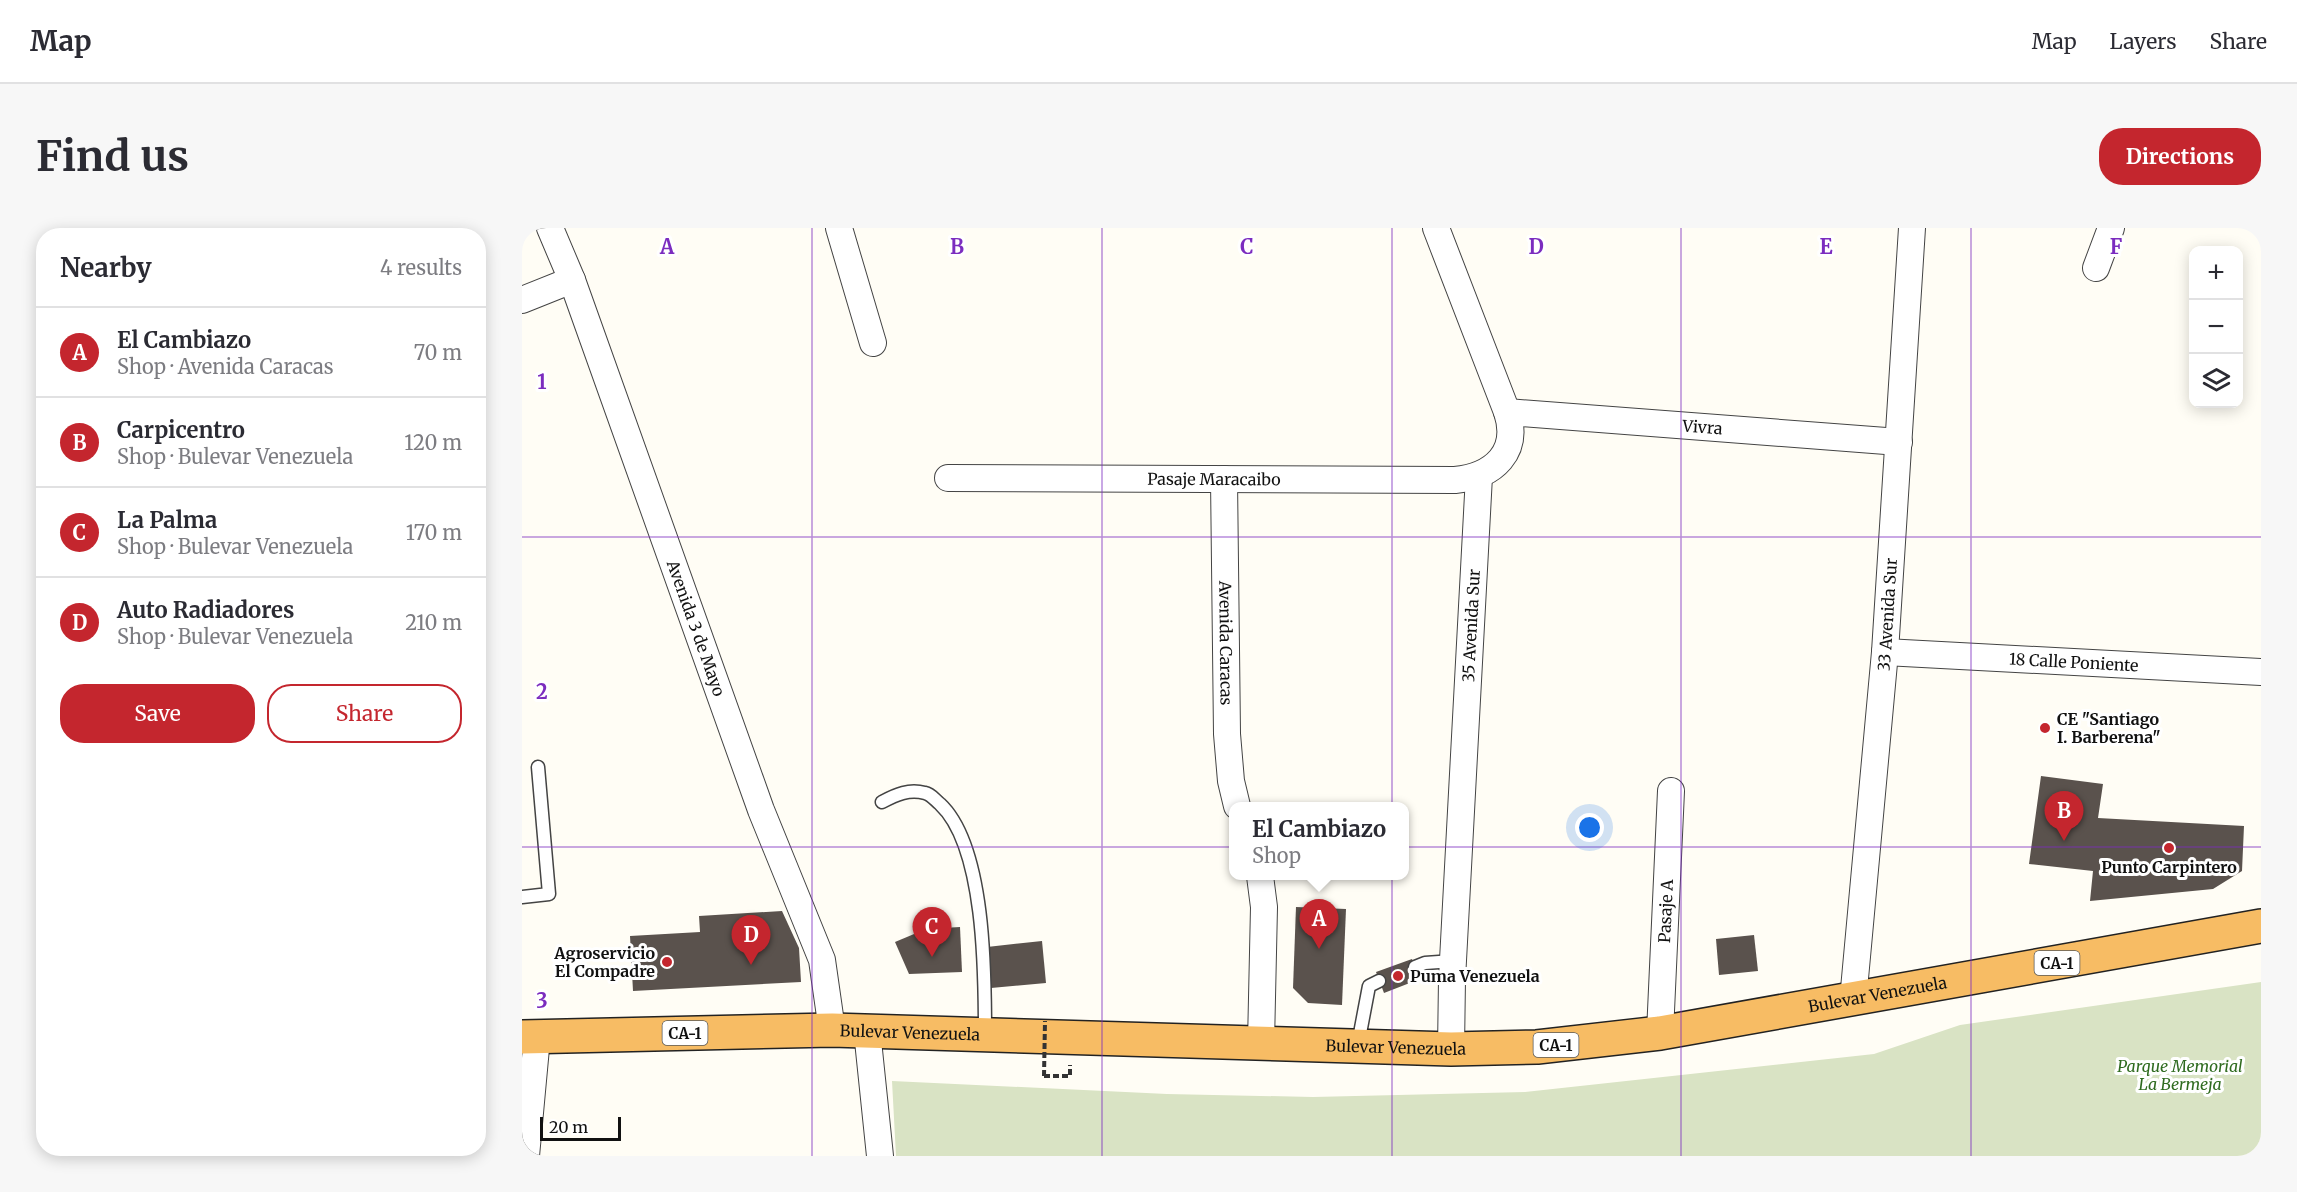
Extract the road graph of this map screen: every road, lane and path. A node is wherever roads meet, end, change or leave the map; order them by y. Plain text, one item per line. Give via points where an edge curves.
1 (550, 228) edge
2 (839, 228) edge
3 (1436, 228) edge
4 (1912, 228) edge
5 (2111, 228) edge
6 (2097, 268) dead end
7 (572, 280) junction
8 (522, 300) edge
9 (873, 343) dead end
10 (1507, 412) junction
11 (1899, 442) junction
12 (1479, 476) junction
13 (948, 477) dead end
14 (1224, 479) junction
15 (1885, 652) junction
16 (2261, 672) edge
17 (538, 767) dead end
18 (1671, 791) dead end
19 (882, 801) dead end
20 (1236, 802) edge
21 (1260, 880) edge
22 (522, 897) edge
23 (2261, 926) edge
24 (1453, 961) junction
25 (1415, 967) dead end
26 (1379, 981) dead end
27 (1853, 1000) junction
28 (1045, 1021) dead end
29 (832, 1030) junction
30 (867, 1031) junction
31 (1660, 1033) junction
32 (986, 1034) junction
33 (529, 1037) edge
34 (1261, 1043) junction
35 (1358, 1046) junction
36 (1451, 1048) junction
37 (1070, 1076) dead end
38 (526, 1156) edge
39 (880, 1156) edge

1 - 7 street, Avenida 3 de Mayo
2 - 9 street
3 - 10 street
4 - 11 street, 33 Avenida Sur
5 - 6 street
7 - 8 street
7 - 29 street, Avenida 3 de Mayo via 761,810 822,960
10 - 11 street, Vivra
10 - 12 street via 1512,434 1509,446
11 - 15 street, 33 Avenida Sur
12 - 14 street, Pasaje Maracaibo via 1455,480
12 - 24 street, 35 Avenida Sur
13 - 14 street, Pasaje Maracaibo
14 - 20 street, Avenida Caracas via 1227,734
15 - 16 street, 18 Calle Poniente
15 - 27 street, 33 Avenida Sur
17 - 22 lane via 549,894
18 - 31 street, Pasaje A
19 - 32 lane via 903,791 928,793 951,814 968,856 979,899
21 - 34 street via 1264,908
23 - 27 highway, Bulevar Venezuela / CA-1
24 - 25 lane
24 - 36 street, 35 Avenida Sur
26 - 35 lane via 1369,986
27 - 31 highway, Bulevar Venezuela / CA-1
28 - 37 path, bridge via 1044,1076
29 - 30 highway, Bulevar Venezuela / CA-1
29 - 33 highway, Bulevar Venezuela / CA-1
30 - 32 highway, Bulevar Venezuela / CA-1
30 - 39 street
31 - 36 highway, Bulevar Venezuela / CA-1 via 1537,1047
32 - 34 highway, Bulevar Venezuela / CA-1
33 - 38 street
34 - 35 highway, Bulevar Venezuela / CA-1
35 - 36 highway, Bulevar Venezuela / CA-1

